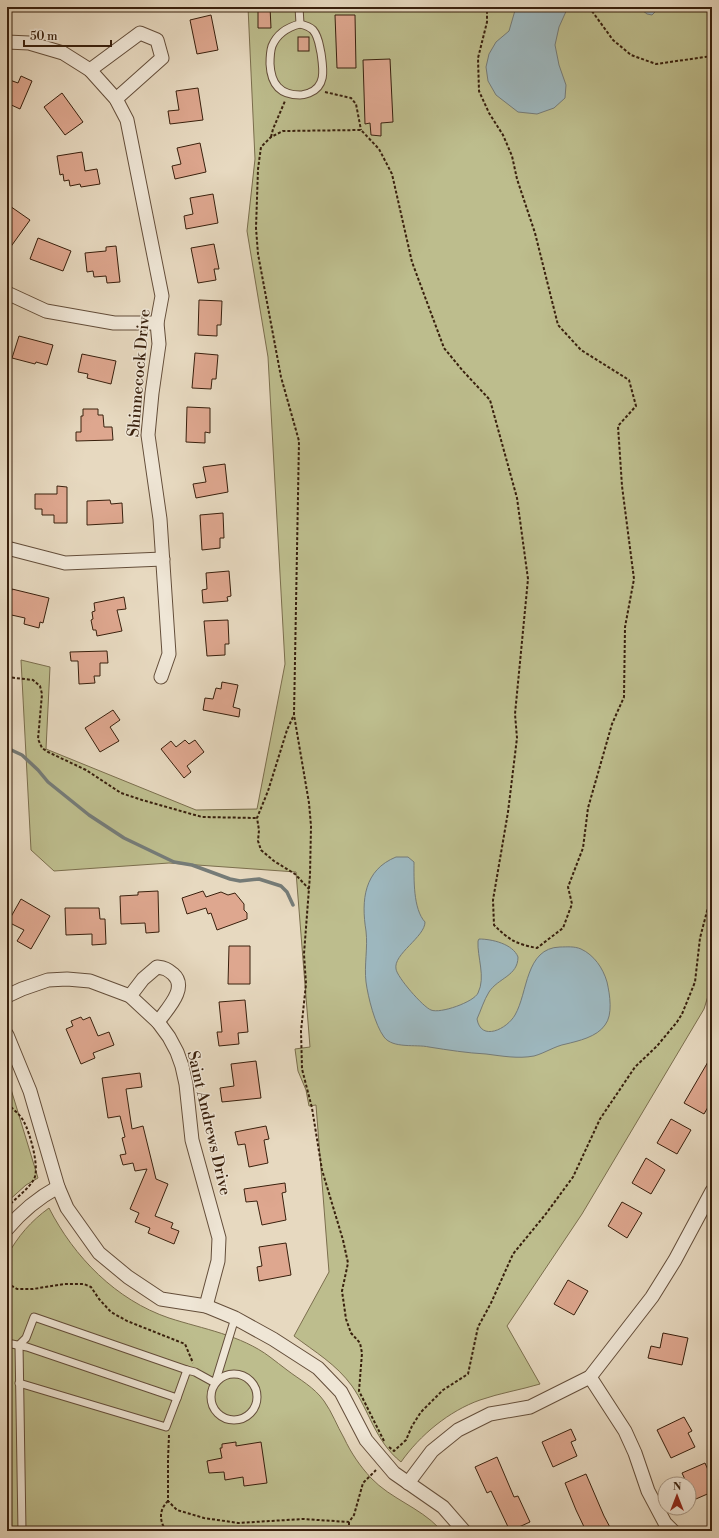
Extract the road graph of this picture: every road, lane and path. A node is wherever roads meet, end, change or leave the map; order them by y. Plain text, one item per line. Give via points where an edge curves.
1 (299, 7) edge
2 (487, 7) edge
3 (589, 7) edge
4 (300, 24) junction
5 (7, 42) edge
6 (712, 56) edge
7 (90, 70) junction
8 (316, 88) junction
9 (290, 94) junction
10 (116, 99) junction
11 (361, 130) junction
12 (271, 137) junction
13 (7, 292) edge
14 (157, 323) junction
15 (7, 548) edge
16 (163, 559) junction
17 (7, 677) edge
18 (161, 677) dead end
19 (712, 693) edge
20 (294, 715) junction
21 (712, 788) edge
22 (257, 818) junction
23 (309, 889) junction
24 (712, 892) edge
25 (7, 996) edge
26 (130, 996) junction
27 (158, 1022) junction
28 (7, 1035) edge
29 (7, 1104) edge
30 (58, 1186) junction
31 (712, 1191) edge
32 (7, 1208) edge
33 (7, 1229) edge
34 (7, 1283) edge
35 (206, 1306) junction
36 (234, 1318) junction
37 (7, 1343) edge
38 (19, 1345) junction
39 (189, 1371) junction
40 (590, 1377) junction
41 (19, 1383) junction
42 (216, 1383) junction
43 (177, 1398) junction
44 (171, 1432) dead end
45 (384, 1461) junction
46 (408, 1483) junction
47 (168, 1501) junction
48 (348, 1522) junction
49 (22, 1531) edge
50 (166, 1531) edge
51 (349, 1531) edge
52 (464, 1531) edge
53 (673, 1531) edge

1 - 4 lane
2 - 11 path via 487,22 478,58 479,91 512,156 558,325 581,350 629,380 636,406 618,426 622,486 634,579 625,628 624,697 612,724 588,808 583,848 568,888 572,904 568,916 563,928 537,948 523,946 508,939 494,925 493,906 517,738 515,714 528,579 517,498 490,400 444,348 412,262 392,174 379,150
3 - 6 path via 613,40 631,55 656,64
4 - 8 lane via 312,28 318,37 324,73 321,83
4 - 9 lane via 288,27 278,37 272,46 270,57 273,82
5 - 7 street, Shinnecock Drive via 29,43 63,53
7 - 10 street, Shinnecock Drive
7 - 10 street via 140,33 157,40 162,58
8 - 9 lane via 302,95
8 - 11 path via 351,98 356,104
9 - 12 path via 282,105
10 - 14 street, Shinnecock Drive via 127,120 162,296
11 - 12 path via 283,131
12 - 20 path via 261,147 256,228 258,254 281,377 299,441
13 - 14 street via 46,311 114,323
14 - 16 street, Shinnecock Drive via 159,344 148,435
15 - 16 street via 65,563
16 - 18 street, Shinnecock Drive via 169,654
17 - 22 path via 33,680 40,686 42,694 38,739 42,748 48,752 86,770 121,793 142,800 202,817
19 - 21 path via 708,764
20 - 22 path
20 - 23 path via 311,826
22 - 23 path via 261,850 294,874
23 - 24 path via 304,954 306,984 301,1031 302,1069 312,1108 322,1170 348,1262 342,1291 346,1319 351,1333 360,1343 362,1353 359,1391 384,1441 394,1451 406,1440 421,1412 443,1390 468,1374 478,1327 513,1254 573,1177 600,1119 635,1067 677,1022 695,982 700,938
25 - 26 street, Saint Andrews Drive via 48,980 67,979 90,981
26 - 27 street, Saint Andrews Drive
26 - 27 street via 143,979 157,967 167,968 176,976 180,984 177,994
27 - 35 street, Saint Andrews Drive via 169,1037 182,1066 192,1140 219,1238 218,1261
28 - 30 street via 30,1092
29 - 32 path via 24,1122 37,1168 30,1186
30 - 33 street via 20,1213
30 - 35 street via 67,1208 99,1253 128,1277 161,1298
31 - 40 street via 652,1297
34 - 39 path via 17,1289 64,1284 84,1284 91,1287 111,1312 184,1344 194,1362
35 - 36 street
36 - 42 lane
36 - 45 street via 273,1339 318,1368 330,1379 341,1392 366,1440
37 - 38 lane
38 - 39 lane via 26,1338 34,1317
38 - 41 lane
38 - 43 lane
39 - 42 lane
39 - 43 lane
40 - 46 street via 530,1407 490,1414 458,1430 432,1451
40 - 53 street via 625,1431 648,1491
41 - 43 lane via 166,1426
41 - 49 lane
42 - 42 lane via 211,1398 216,1412 229,1420 244,1418 250,1414 257,1401 257,1393 250,1380 244,1376 229,1374
44 - 47 path via 168,1439
45 - 46 street
45 - 48 path via 363,1483 354,1515
46 - 52 street via 443,1507
47 - 48 path via 177,1510 204,1518 238,1523 303,1519
47 - 50 path via 162,1507 160,1515
48 - 51 path

